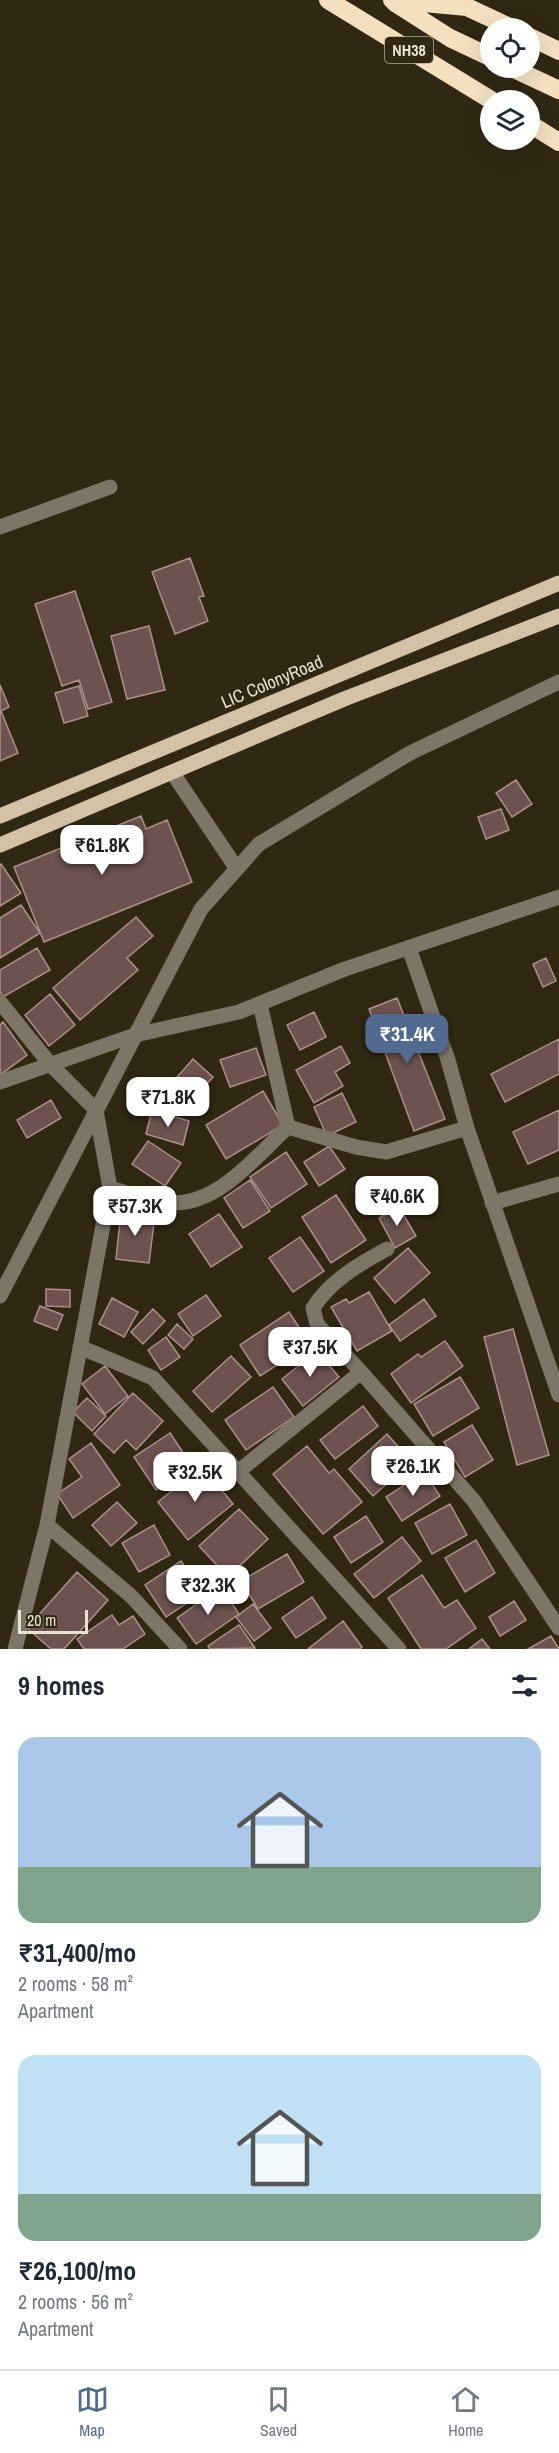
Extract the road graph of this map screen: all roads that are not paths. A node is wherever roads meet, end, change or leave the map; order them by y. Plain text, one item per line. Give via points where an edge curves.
1 (328, 0) edge
2 (392, 0) edge
3 (490, 18) edge
4 (540, 42) edge
5 (559, 51) edge
6 (480, 52) edge
7 (533, 78) edge
8 (559, 90) edge
9 (480, 93) edge
10 (540, 130) edge
11 (559, 142) edge
12 (110, 487) dead end
13 (0, 527) edge
14 (559, 583) edge
15 (559, 616) edge
16 (559, 682) edge
17 (172, 772) junction
18 (0, 816) edge
19 (0, 845) edge
20 (237, 869) junction
21 (559, 897) edge
22 (409, 948) junction
23 (0, 1002) edge
24 (260, 1004) junction
25 (135, 1035) junction
26 (50, 1064) junction
27 (0, 1082) edge
28 (96, 1110) junction
29 (288, 1127) junction
30 (467, 1128) junction
31 (559, 1184) edge
32 (110, 1188) junction
33 (492, 1203) junction
34 (387, 1249) dead end
35 (0, 1296) edge
36 (80, 1347) junction
37 (361, 1372) junction
38 (559, 1395) edge
39 (238, 1471) junction
40 (47, 1525) junction
41 (559, 1629) edge
42 (15, 1649) edge
43 (180, 1649) edge
44 (399, 1649) edge

1 - 9 highway, NH38
2 - 3 highway via 466,7
2 - 6 highway, NH38 via 450,38
4 - 5 highway
7 - 8 highway
10 - 11 highway
12 - 13 street
14 - 18 main road, LIC ColonyRoad
15 - 17 main road via 344,699
16 - 20 street via 411,753 259,844
17 - 19 main road
17 - 20 street
20 - 25 street via 201,909
21 - 22 street
22 - 24 street
22 - 30 street
23 - 26 street
24 - 25 street
24 - 29 street
25 - 26 street
25 - 28 street
26 - 27 street
26 - 28 street
28 - 32 street
28 - 35 street
29 - 30 street via 387,1152
29 - 32 street via 221,1188 197,1200 172,1203
30 - 33 street
31 - 33 street
32 - 36 street
33 - 38 street
34 - 37 street via 322,1294 313,1308 317,1324
36 - 39 street via 153,1378
36 - 40 street
37 - 39 street
37 - 41 street via 474,1501
39 - 44 street
40 - 42 street
40 - 43 street via 131,1596

